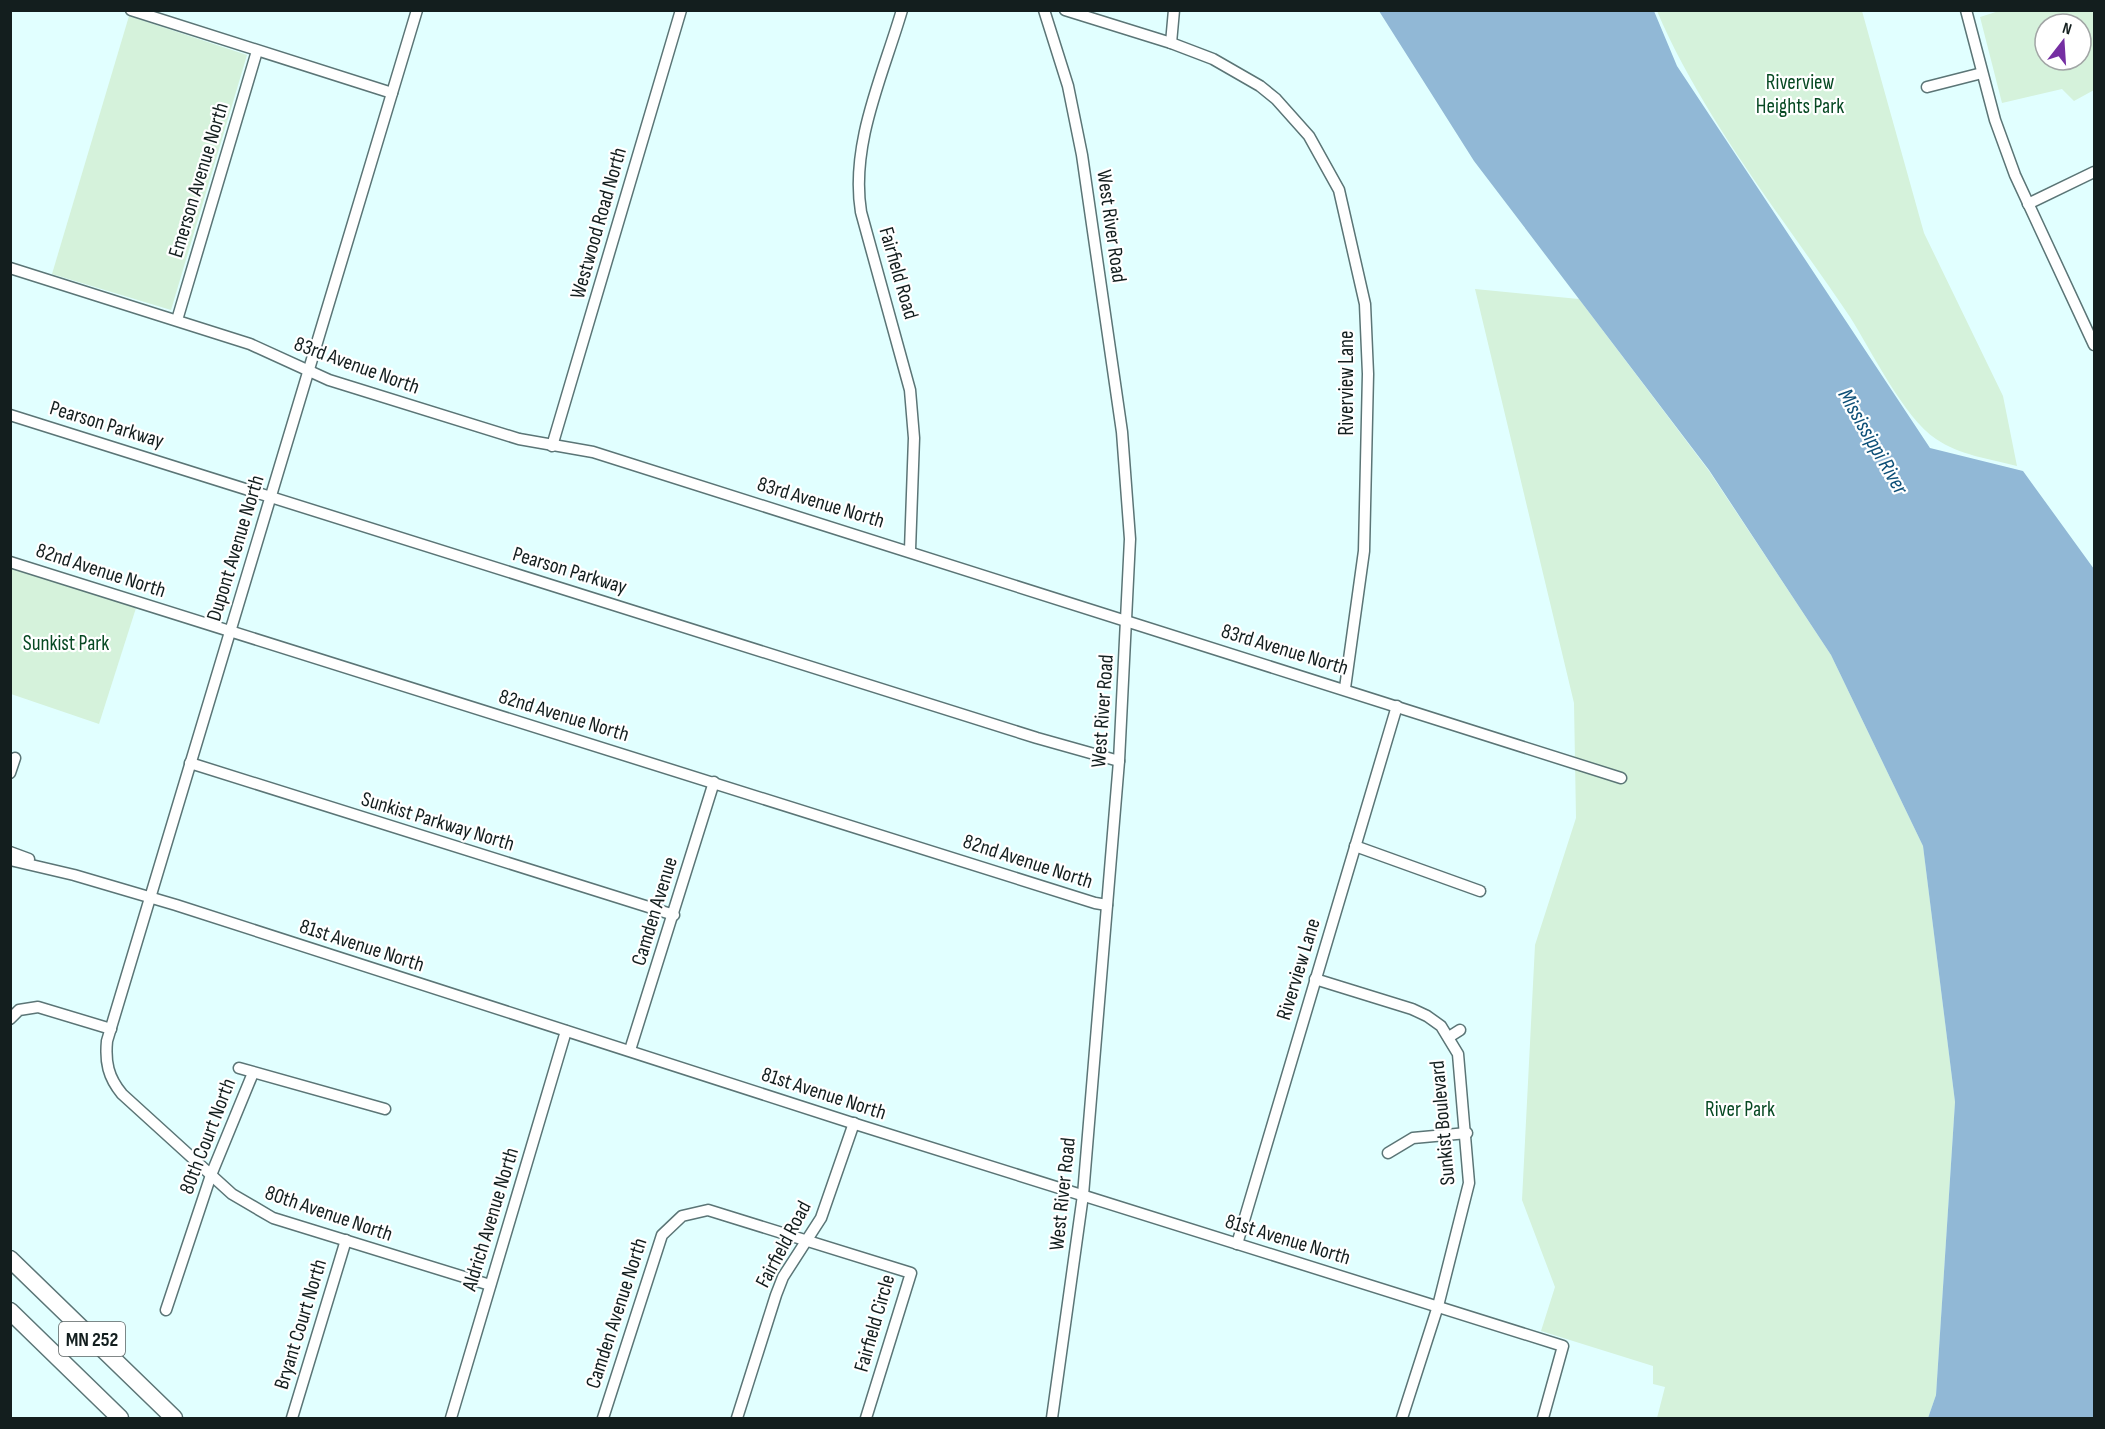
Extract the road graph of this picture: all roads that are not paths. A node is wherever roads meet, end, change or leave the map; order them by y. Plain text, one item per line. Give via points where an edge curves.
1 (131, 10) edge
2 (417, 10) edge
3 (681, 10) edge
4 (902, 10) edge
5 (1044, 10) edge
6 (1065, 10) edge
7 (1174, 10) edge
8 (1966, 10) edge
9 (1171, 43) junction
10 (257, 51) junction
11 (1982, 73) junction
12 (1927, 87) dead end
13 (392, 93) junction
14 (2094, 172) edge
15 (2028, 204) junction
16 (10, 268) edge
17 (177, 320) junction
18 (2094, 345) edge
19 (309, 371) junction
20 (10, 415) edge
21 (552, 446) junction
22 (270, 496) junction
23 (910, 550) junction
24 (10, 562) edge
25 (1128, 620) junction
26 (230, 631) junction
27 (1345, 688) junction
28 (1397, 706) junction
29 (15, 758) dead end
30 (1119, 761) junction
31 (190, 764) junction
32 (10, 773) edge
33 (1621, 778) dead end
34 (714, 782) junction
35 (1355, 846) junction
36 (10, 852) edge
37 (10, 860) edge
38 (74, 875) junction
39 (1480, 891) dead end
40 (150, 897) junction
41 (1107, 905) junction
42 (674, 915) junction
43 (1315, 979) junction
44 (10, 1019) edge
45 (111, 1029) junction
46 (1460, 1030) dead end
47 (566, 1031) junction
48 (1449, 1037) junction
49 (630, 1050) junction
50 (239, 1068) dead end
51 (253, 1073) junction
52 (122, 1094) joint
53 (385, 1109) dead end
54 (854, 1123) junction
55 (1467, 1133) junction
56 (1388, 1153) dead end
57 (210, 1174) junction
58 (1083, 1195) junction
59 (346, 1240) junction
60 (807, 1240) junction
61 (1237, 1244) junction
62 (10, 1259) edge
63 (490, 1285) junction
64 (1438, 1306) junction
65 (166, 1310) dead end
66 (10, 1311) edge
67 (120, 1419) edge
68 (174, 1419) edge
69 (292, 1419) edge
70 (451, 1419) edge
71 (603, 1419) edge
72 (737, 1419) edge
73 (866, 1419) edge
74 (1052, 1419) edge
75 (1402, 1419) edge
76 (1543, 1419) edge

1 - 10 street
2 - 13 street, Dupont Avenue North
3 - 21 street, Westwood Road North
4 - 23 street, Fairfield Road via 862,145 858,191 911,398 914,438
5 - 25 street, West River Road via 1076,119 1114,378 1129,516
6 - 9 street, Riverview Lane
7 - 9 street
8 - 11 street
9 - 27 street, Riverview Lane via 1213,59 1276,99 1309,136 1339,190 1365,304 1368,374 1364,551
10 - 13 street
10 - 17 street, Emerson Avenue North
11 - 12 street
11 - 15 street via 1998,128
13 - 19 street, Dupont Avenue North
14 - 15 street
15 - 18 street
16 - 17 street, 83rd Avenue North
17 - 19 street, 83rd Avenue North via 250,344
19 - 21 street, 83rd Avenue North via 519,440
19 - 22 street, Dupont Avenue North
20 - 22 street, Pearson Parkway
21 - 23 street, 83rd Avenue North via 593,452
22 - 26 street, Dupont Avenue North
22 - 30 street, Pearson Parkway
23 - 25 street, 83rd Avenue North
24 - 26 street, 82nd Avenue North
25 - 27 street, 83rd Avenue North
25 - 30 street, West River Road
26 - 31 street, Dupont Avenue North
26 - 34 street, 82nd Avenue North
27 - 28 street, 83rd Avenue North
28 - 33 street, 83rd Avenue North
28 - 35 street, Riverview Lane
29 - 32 street
30 - 41 street, West River Road
31 - 40 street, Dupont Avenue North
31 - 42 street, Sunkist Parkway North
34 - 41 street, 82nd Avenue North
34 - 42 street, Camden Avenue
35 - 39 street
35 - 43 street, Riverview Lane
36 - 38 street, 81st Avenue North
37 - 38 street, 81st Avenue North
38 - 40 street, 81st Avenue North
40 - 45 street, Dupont Avenue North
40 - 47 street, 81st Avenue North
41 - 58 street, West River Road
42 - 49 street, Camden Avenue
43 - 48 street, Sunkist Boulevard via 1412,1009 1441,1026
43 - 61 street, Riverview Lane
44 - 45 street via 19,1010 38,1007
45 - 52 street, Dupont Avenue North via 107,1070
46 - 48 street
47 - 49 street, 81st Avenue North
47 - 63 street, Aldrich Avenue North
48 - 55 street, Sunkist Boulevard via 1458,1054
49 - 54 street, 81st Avenue North
50 - 51 street
51 - 53 street, 80th Court North
51 - 57 street, 80th Court North
52 - 57 street, 80th Avenue North
54 - 58 street, 81st Avenue North
54 - 60 street, Fairfield Road via 821,1218
55 - 56 street via 1413,1138
55 - 64 street, Sunkist Boulevard via 1470,1165 1466,1202
57 - 59 street, 80th Avenue North via 259,1212
57 - 65 street, 80th Court North
58 - 61 street, 81st Avenue North
58 - 74 street, West River Road
59 - 63 street, 80th Avenue North
59 - 69 street, Bryant Court North
60 - 71 street, Camden Avenue North via 708,1210 670,1223 657,1247
60 - 72 street, Fairfield Road via 783,1277
60 - 73 street, Fairfield Circle via 911,1273
61 - 64 street, 81st Avenue North
62 - 68 highway, MN 252
63 - 70 street, Aldrich Avenue North
64 - 75 street, Sunkist Boulevard
64 - 76 street, 81st Avenue North via 1563,1346
66 - 67 highway, MN 252

